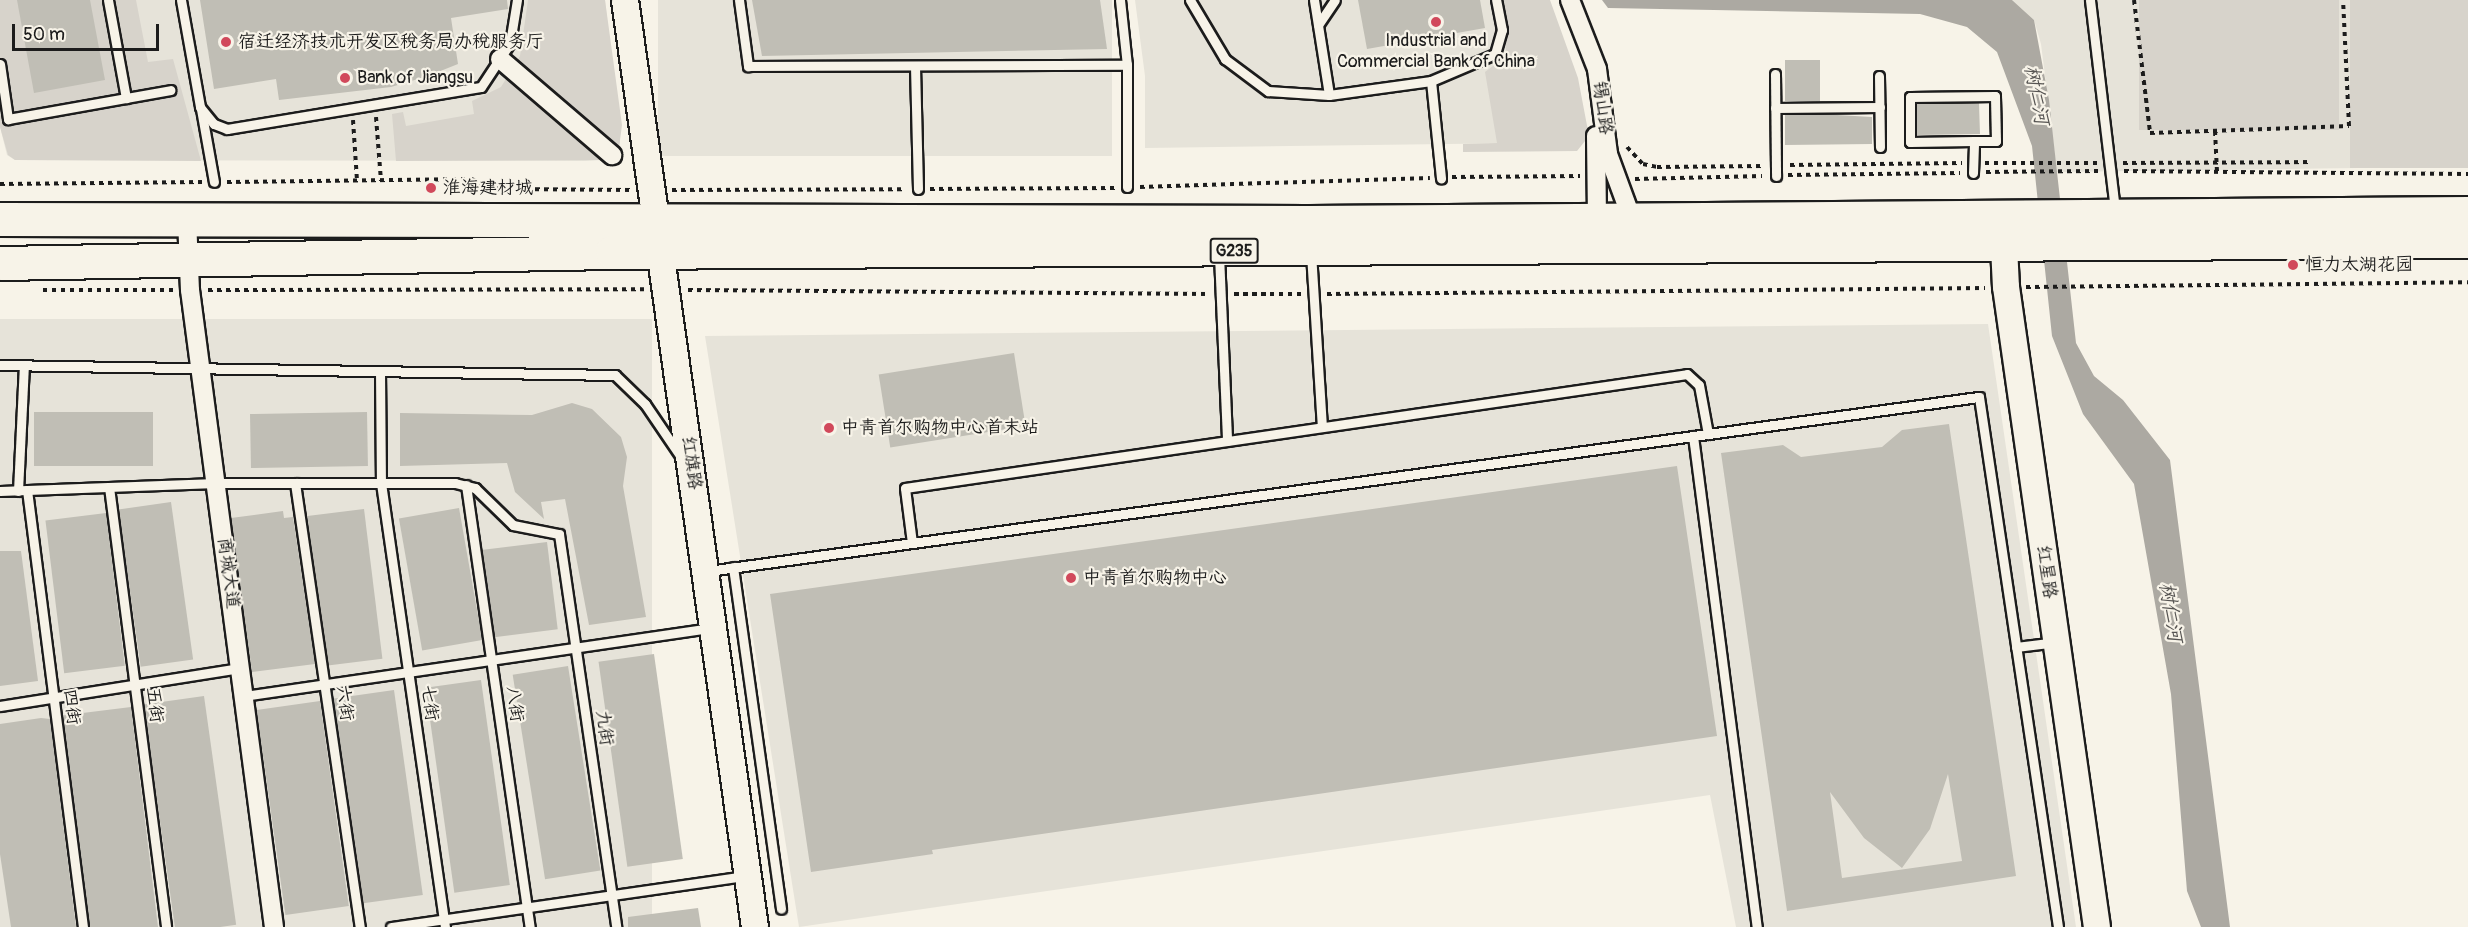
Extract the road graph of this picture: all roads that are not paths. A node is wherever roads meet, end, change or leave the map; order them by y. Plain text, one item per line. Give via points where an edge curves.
1 (108, 0) edge
2 (181, 0) edge
3 (517, 0) edge
4 (626, 0) edge
5 (739, 0) edge
6 (1120, 0) edge
7 (1190, 0) edge
8 (1314, 0) edge
9 (1335, 0) edge
10 (1496, 0) edge
11 (1558, 0) edge
12 (1570, 0) edge
13 (2090, 0) edge
14 (1318, 25) junction
15 (500, 59) junction
16 (0, 64) edge
17 (1127, 65) junction
18 (915, 66) junction
19 (1775, 74) dead end
20 (1879, 76) dead end
21 (1431, 81) junction
22 (170, 90) dead end
23 (1329, 95) junction
24 (126, 98) junction
25 (200, 107) junction
26 (1880, 107) junction
27 (1775, 108) junction
28 (1974, 141) junction
29 (1880, 147) dead end
30 (612, 155) dead end
31 (1973, 172) road end
32 (1776, 176) road end
33 (1442, 178) road end
34 (214, 182) road end
35 (1127, 187) road end
36 (918, 189) road end
37 (654, 205) junction
38 (1631, 217) junction
39 (1597, 218) junction
40 (0, 219) edge
41 (187, 219) junction
42 (2116, 220) junction
43 (2463, 227) edge
44 (2003, 230) junction
45 (1310, 236) junction
46 (1219, 251) junction
47 (662, 252) junction
48 (188, 257) junction
49 (0, 263) edge
50 (0, 365) edge
51 (24, 365) junction
52 (201, 368) junction
53 (380, 371) junction
54 (1322, 427) junction
55 (1708, 434) junction
56 (1693, 436) junction
57 (1227, 441) junction
58 (692, 475) junction
59 (216, 483) junction
60 (295, 483) junction
61 (381, 483) junction
62 (466, 485) junction
63 (108, 487) junction
64 (0, 491) edge
65 (22, 491) junction
66 (912, 543) junction
67 (732, 567) junction
68 (706, 571) junction
69 (714, 627) junction
70 (2056, 642) junction
71 (575, 648) junction
72 (2016, 648) junction
73 (491, 660) junction
74 (240, 668) junction
75 (408, 672) junction
76 (134, 684) junction
77 (325, 684) junction
78 (244, 696) junction
79 (54, 697) junction
80 (0, 706) edge
81 (748, 876) junction
82 (611, 896) junction
83 (527, 908) junction
84 (781, 909) dead end
85 (444, 923) edge
86 (83, 927) edge
87 (166, 927) edge
88 (274, 927) edge
89 (360, 927) edge
90 (391, 927) edge
91 (530, 927) edge
92 (616, 927) edge
93 (755, 927) edge
94 (1757, 927) edge
95 (2058, 927) edge
96 (2097, 927) edge

1 - 24 lane
2 - 25 lane
3 - 15 lane via 510,43
4 - 37 street, 红旗路
5 - 18 lane via 748,66
6 - 17 lane
7 - 23 lane via 1225,59 1253,84 1278,93
8 - 14 lane
9 - 14 lane
10 - 21 lane via 1502,30 1495,54
11 - 39 street, 锡山路 via 1594,103
12 - 38 street, 锡山路 via 1597,69 1608,154 1622,180
13 - 42 lane
14 - 23 lane
15 - 25 lane via 481,87 352,111 227,129 214,124
15 - 30 street
16 - 24 lane via 8,119
17 - 18 lane
17 - 35 lane
18 - 36 lane
19 - 27 lane
20 - 26 lane
21 - 23 lane
21 - 33 lane
22 - 24 lane
25 - 34 lane
26 - 27 lane
26 - 29 lane
27 - 32 lane
28 - 28 lane via 1996,141 1995,96 1910,97 1910,142
28 - 31 lane
37 - 41 highway, G235
37 - 45 highway, G235
37 - 47 street, 红旗路
38 - 39 highway, G235
38 - 44 highway, G235
39 - 45 highway, G235
40 - 41 highway, G235
41 - 48 street, 商城大道
42 - 43 highway, G235
42 - 44 highway, G235
43 - 44 highway, G235
44 - 45 highway, G235
44 - 70 street, 红星路
45 - 46 highway, G235
45 - 54 lane
46 - 47 highway, G235
46 - 57 lane
47 - 48 highway, G235
47 - 58 street, 红旗路
48 - 49 highway, G235
48 - 52 street, 商城大道
50 - 51 lane
51 - 52 lane
51 - 65 lane, 四街
52 - 53 lane
52 - 59 street, 商城大道
53 - 58 lane via 615,375 645,404
53 - 61 lane, 七街
54 - 55 lane via 1687,374 1699,385
54 - 57 lane
55 - 56 lane
55 - 72 lane via 1979,397
56 - 66 lane
56 - 94 lane
57 - 66 lane via 904,488
58 - 68 street, 红旗路
59 - 60 lane
59 - 63 lane
59 - 74 street, 商城大道
60 - 61 lane
60 - 77 lane, 六街
61 - 62 lane
61 - 75 lane, 七街
62 - 71 lane, 九街 via 475,488 513,525 559,534
62 - 73 lane, 八街
63 - 65 lane
63 - 76 lane, 五街
64 - 65 lane
65 - 79 lane, 四街
66 - 67 lane
67 - 68 lane
67 - 84 lane
68 - 69 street, 红旗路
69 - 71 lane
69 - 81 street, 红旗路
70 - 72 lane
70 - 96 street, 红星路
71 - 73 lane
71 - 82 lane, 九街
72 - 95 lane
73 - 75 lane
73 - 83 lane, 八街
74 - 76 lane
74 - 78 street, 商城大道
75 - 77 lane
75 - 85 lane, 七街
76 - 79 lane
76 - 87 lane, 五街
77 - 78 lane
77 - 89 lane, 六街
78 - 88 street, 商城大道
79 - 80 lane
79 - 86 lane, 四街
81 - 82 lane
81 - 93 street, 红旗路
82 - 83 lane
82 - 92 lane, 九街
83 - 85 lane
83 - 91 lane, 八街
85 - 90 lane

